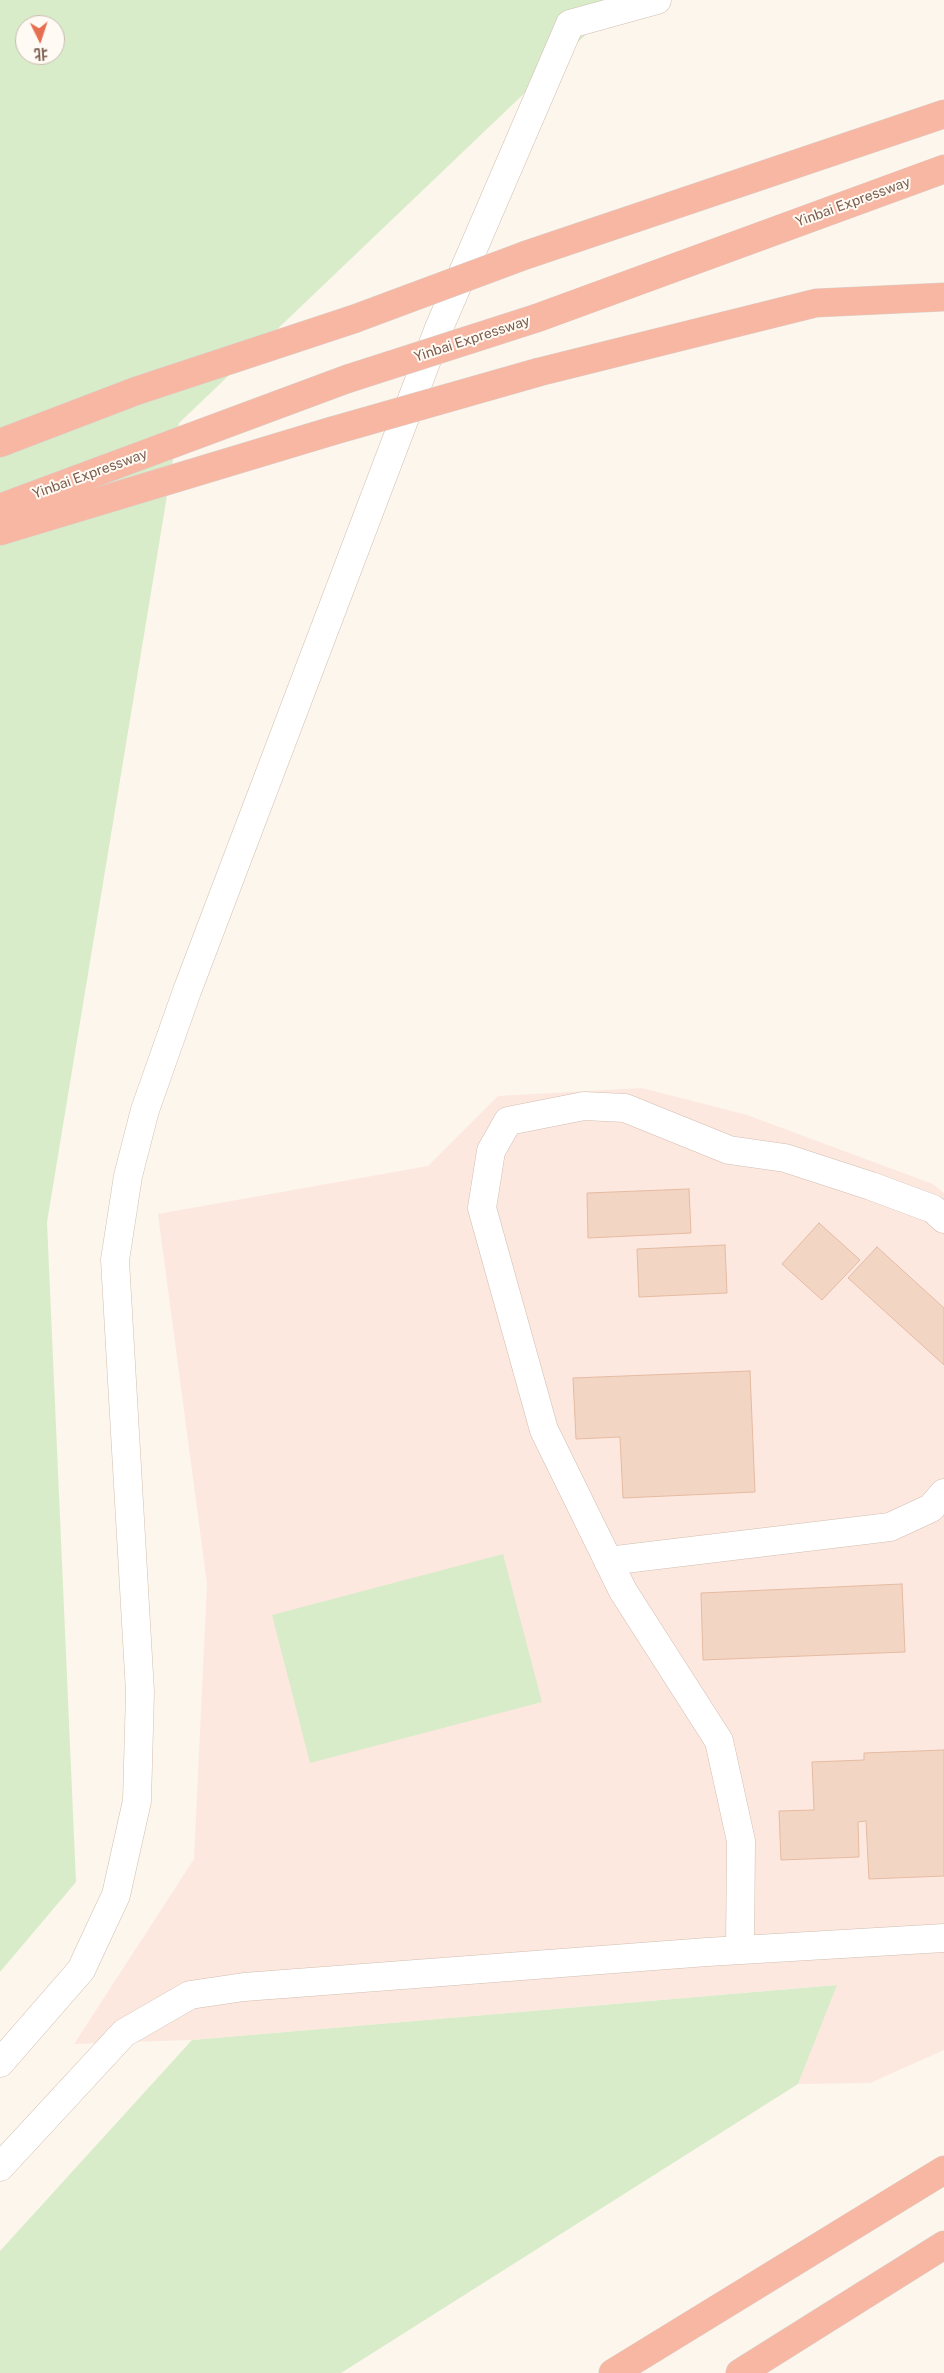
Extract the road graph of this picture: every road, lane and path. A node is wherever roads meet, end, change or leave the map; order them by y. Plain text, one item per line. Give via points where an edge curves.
1 (657, 0) edge
2 (572, 12) edge
3 (944, 114) edge
4 (944, 170) edge
5 (944, 297) edge
6 (0, 443) edge
7 (0, 508) edge
8 (0, 531) edge
9 (944, 1219) edge
10 (944, 1493) edge
11 (608, 1562) junction
12 (944, 1938) edge
13 (740, 1950) junction
14 (0, 2064) edge
15 (0, 2167) edge
16 (944, 2170) edge
17 (944, 2245) edge
18 (612, 2373) edge
19 (740, 2373) edge

1 - 2 street
2 - 14 street via 439,328 187,991 143,1120 128,1176 115,1260 140,1692 137,1801 116,1895 81,1970
3 - 6 highway, bridge via 526,255 354,319 136,391
4 - 7 highway, Yinbai Expressway, bridge via 537,318 347,380
5 - 8 highway, bridge via 816,303 539,372
9 - 11 street via 934,1209 871,1186 785,1158 729,1150 625,1108 584,1106 508,1121 491,1151 482,1208 544,1430
10 - 11 street via 931,1508 890,1527
11 - 13 street via 623,1592 719,1741 741,1842
12 - 13 street
13 - 15 street via 244,1987 190,1995 124,2033
16 - 18 highway
17 - 19 highway

